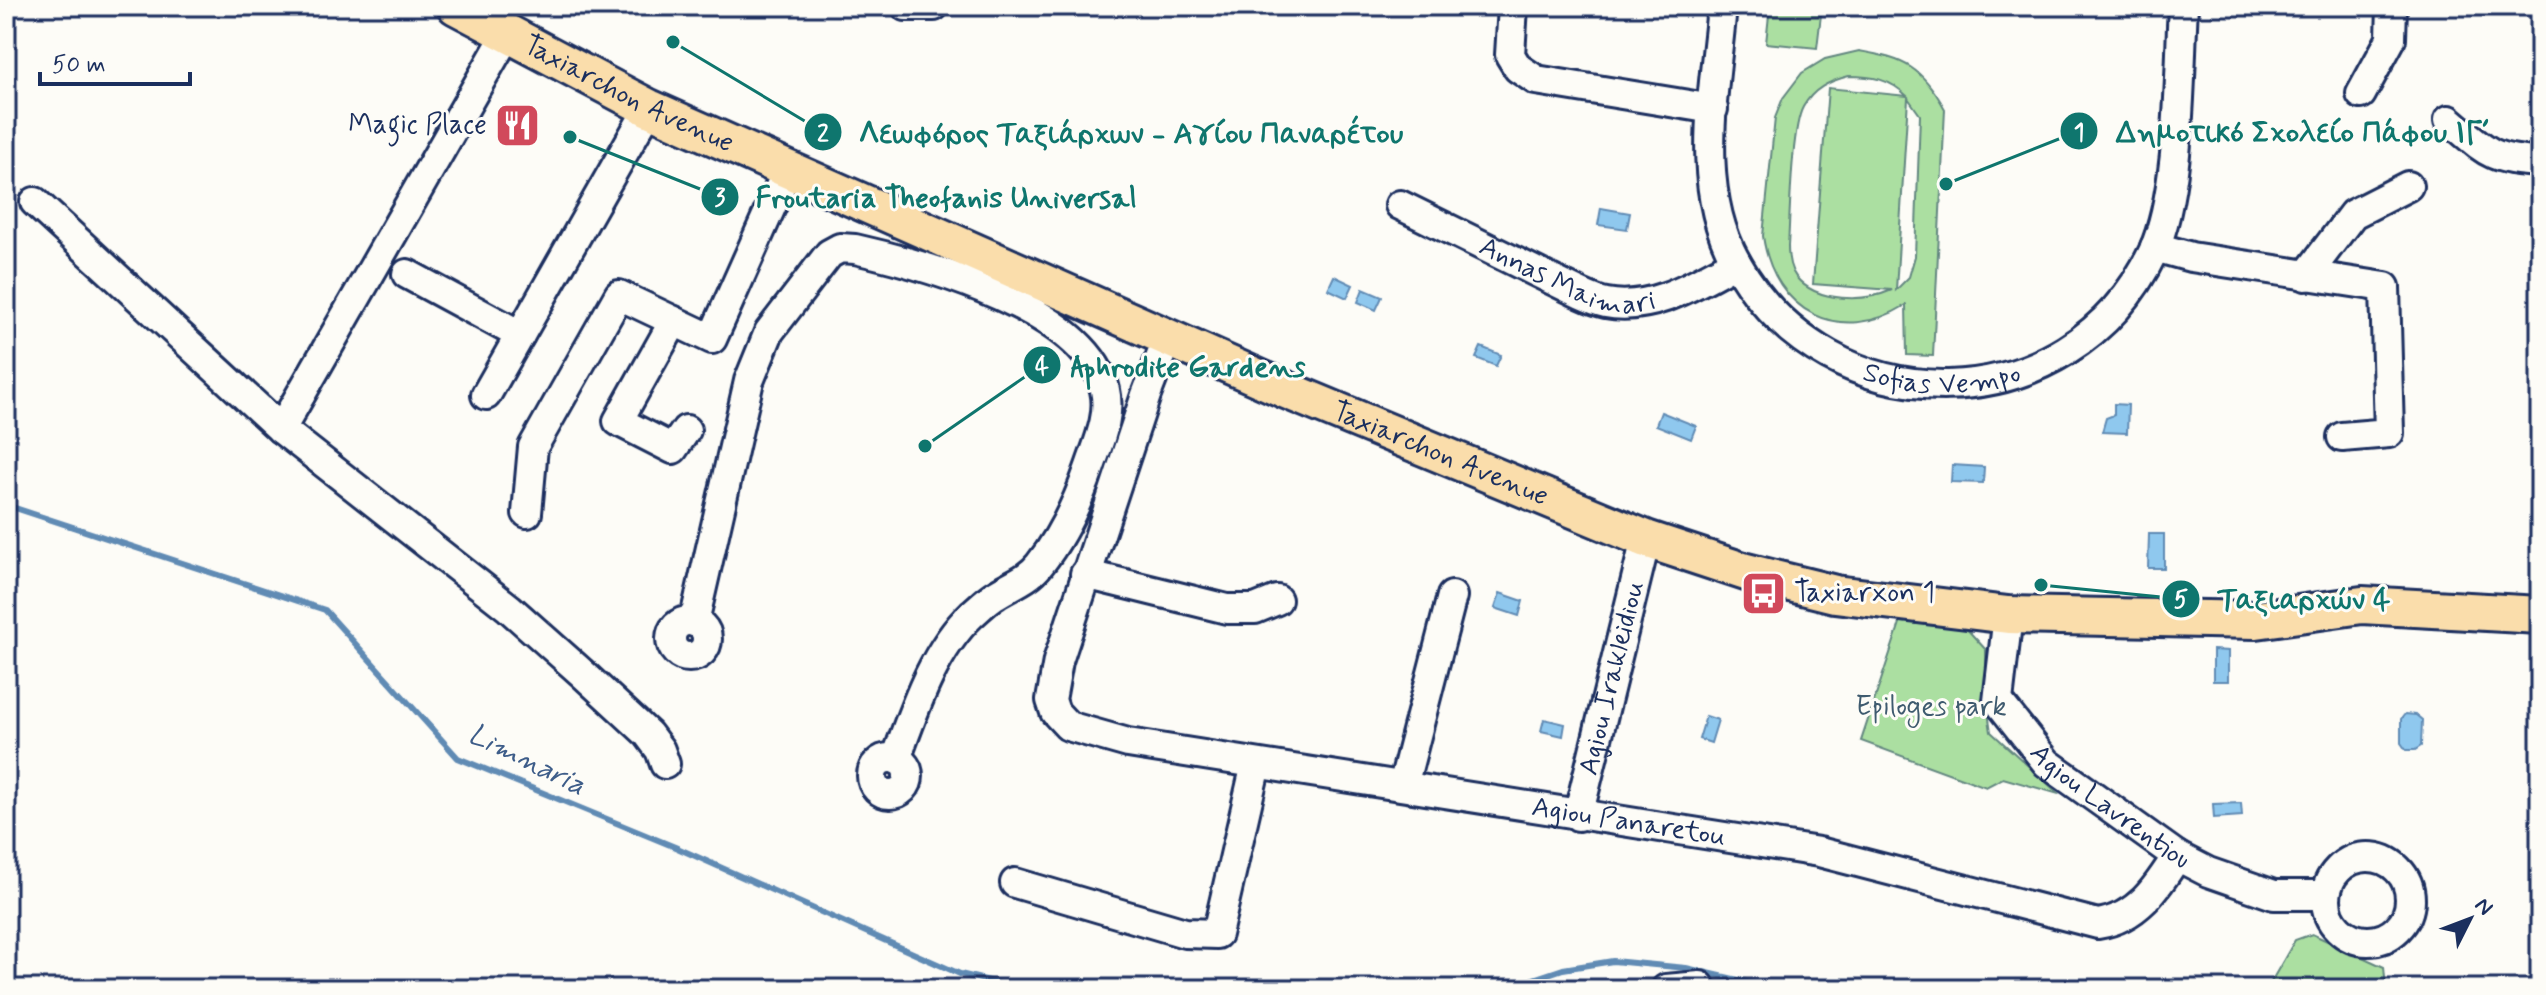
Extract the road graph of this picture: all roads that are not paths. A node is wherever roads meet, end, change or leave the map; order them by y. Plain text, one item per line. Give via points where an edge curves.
1 (456, 6) edge
2 (906, 6) edge
3 (934, 6) edge
4 (1513, 6) edge
5 (1722, 6) edge
6 (2183, 6) edge
7 (2392, 6) edge
8 (507, 34) junction
9 (2361, 94) dead end
10 (649, 108) junction
11 (1713, 109) junction
12 (2449, 120) dead end
13 (2540, 162) edge
14 (788, 169) junction
15 (2408, 186) dead end
16 (35, 202) dead end
17 (1400, 205) dead end
18 (2155, 247) junction
19 (1736, 262) junction
20 (407, 274) dead end
21 (2306, 276) junction
22 (674, 321) junction
23 (520, 335) junction
24 (1168, 338) junction
25 (1097, 367) junction
26 (486, 395) dead end
27 (1146, 395) junction
28 (281, 429) junction
29 (686, 430) dead end
30 (2342, 437) dead end
31 (527, 513) dead end
32 (1646, 539) junction
33 (1085, 574) junction
34 (1452, 596) dead end
35 (1277, 600) dead end
36 (2008, 615) junction
37 (2535, 616) edge
38 (694, 622) dead end
39 (896, 759) dead end
40 (665, 764) dead end
41 (1256, 764) junction
42 (1403, 786) junction
43 (1578, 816) junction
44 (2177, 856) junction
45 (1015, 883) dead end
46 (2326, 895) dead end
47 (1700, 986) dead end
48 (1666, 989) edge

1 - 8 main road, Taxiarchon Avenue
2 - 3 street
4 - 11 street via 1510,55 1536,80
5 - 11 street, Sofias Vempo
6 - 18 street, Sofias Vempo via 2173,164
7 - 9 street via 2391,39
8 - 10 main road, Taxiarchon Avenue
8 - 28 street
10 - 14 main road, Taxiarchon Avenue
10 - 23 street
11 - 19 street, Sofias Vempo via 1711,180
12 - 13 street via 2490,154
14 - 22 street via 712,339
14 - 24 main road, Taxiarchon Avenue
15 - 21 street via 2353,214
16 - 28 street
17 - 19 street, Annas Maimari via 1607,303 1641,303 1673,295
18 - 19 street, Sofias Vempo via 2126,294 2078,342 2028,368 1963,386 1907,382 1847,366 1774,315
18 - 21 street
20 - 23 street
21 - 30 street via 2385,287 2389,433
22 - 29 street via 618,421 673,449
22 - 31 street via 619,295 533,447
23 - 26 street
24 - 27 street
24 - 32 main road, Taxiarchon Avenue
25 - 27 street
25 - 38 street via 1061,331 991,293 896,259 840,248 829,254 769,332 749,381
25 - 39 street via 1107,406 1079,500 1036,569 994,596 954,635
27 - 33 street
28 - 40 street via 509,608 648,734
32 - 36 main road, Taxiarchon Avenue via 1835,594
32 - 43 street, Agiou Irakleidiou
33 - 35 street via 1227,609 1255,609
33 - 41 street, Agiou Panaretou via 1058,661 1051,700 1055,712 1068,726 1128,743
34 - 42 street
36 - 37 main road, Taxiarchon Avenue via 2256,620 2362,605
36 - 44 street, Agiou Lavrentiou via 1998,701 2047,763
41 - 42 street, Agiou Panaretou
41 - 45 street via 1217,934 1185,933
42 - 43 street, Agiou Panaretou
43 - 44 street, Agiou Panaretou via 1819,852 2098,924 2133,912
44 - 46 street, Agiou Lavrentiou via 2274,895
47 - 48 street

